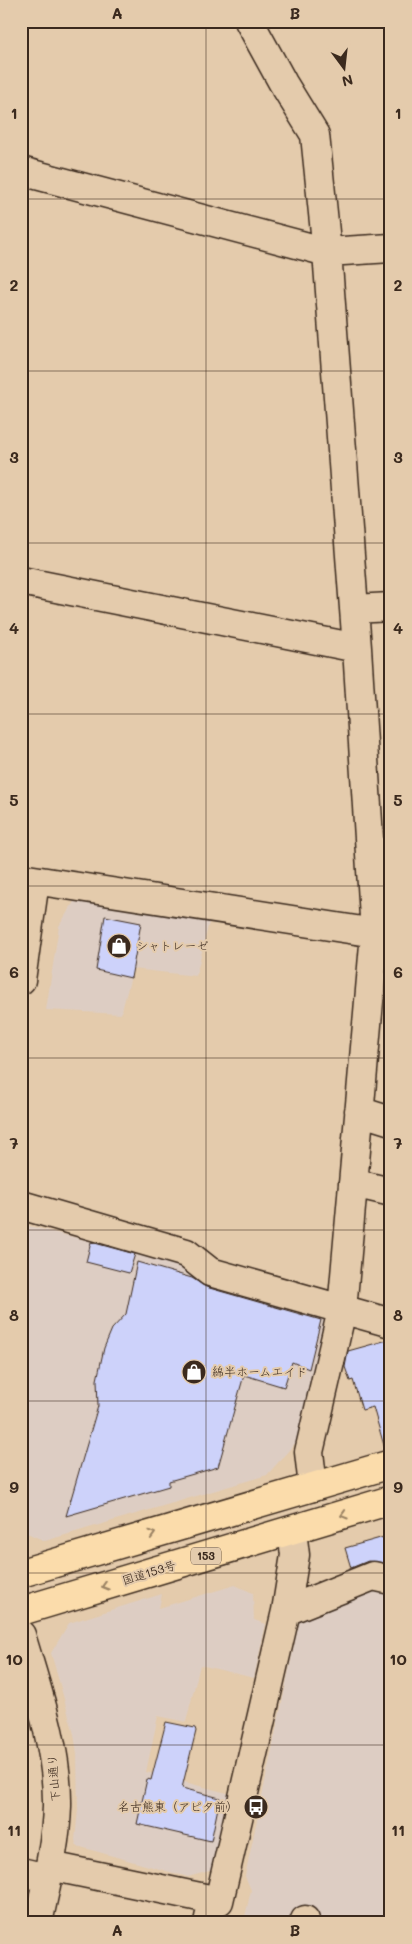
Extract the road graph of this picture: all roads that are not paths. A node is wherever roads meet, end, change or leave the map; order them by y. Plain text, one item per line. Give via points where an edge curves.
1 (228, 21) edge
2 (249, 21) edge
3 (283, 83) junction
4 (21, 172) edge
5 (391, 248) edge
6 (327, 252) junction
7 (21, 581) edge
8 (391, 607) edge
9 (354, 609) junction
10 (357, 648) junction
11 (28, 880) edge
12 (383, 934) edge
13 (21, 980) edge
14 (359, 1111) junction
15 (391, 1121) edge
16 (352, 1183) junction
17 (391, 1192) edge
18 (21, 1205) edge
19 (342, 1310) junction
20 (391, 1323) edge
21 (391, 1464) edge
22 (313, 1487) junction
23 (391, 1500) edge
24 (292, 1531) junction
25 (21, 1573) edge
26 (391, 1580) edge
27 (21, 1610) edge
28 (286, 1611) junction
29 (21, 1635) edge
30 (39, 1872) edge
31 (211, 1911) edge
32 (38, 1923) edge

1 - 3 street
2 - 3 street
3 - 6 street via 316,135
4 - 6 street
5 - 6 street
6 - 9 street
7 - 10 street
8 - 9 street
9 - 10 street
10 - 12 street
11 - 12 street
11 - 13 street
12 - 14 street
14 - 15 street
14 - 16 street
16 - 17 street
16 - 19 street
18 - 19 street via 186,1253 210,1272
19 - 20 street
19 - 22 street via 309,1452
21 - 22 highway
25 -> 22 highway
23 -> 24 highway, 国道153号 / 153
24 -> 27 highway, 国道153号 / 153
24 - 28 street via 295,1555
26 - 28 street via 373,1576
28 - 31 street via 219,1901
29 - 30 street, 下山通り via 53,1753 57,1806
30 - 31 street
30 - 32 street, 下山通り

